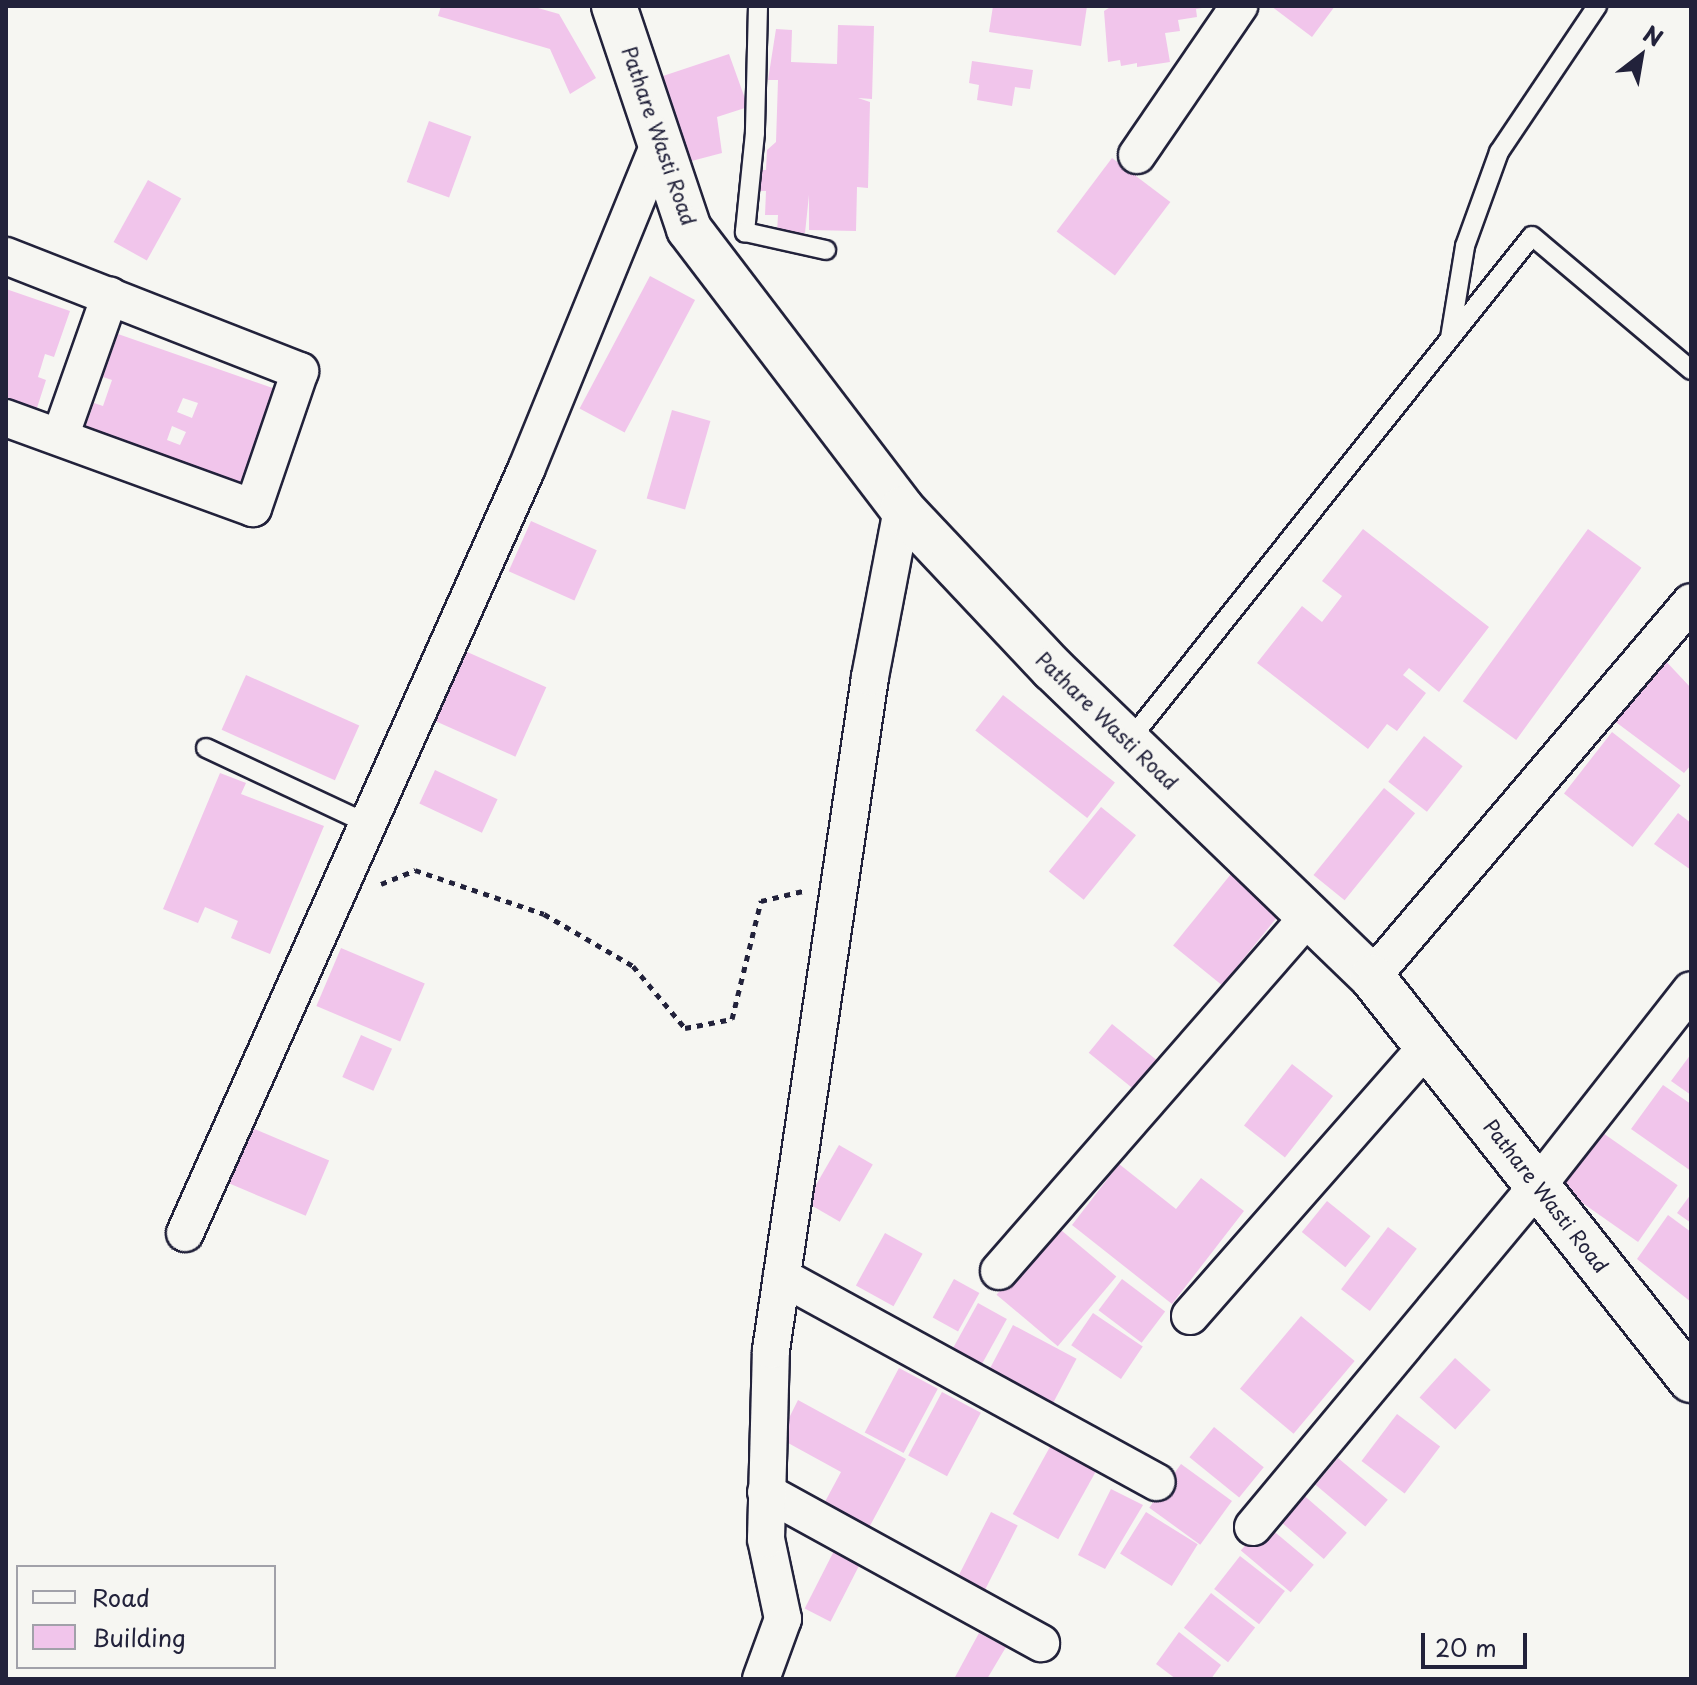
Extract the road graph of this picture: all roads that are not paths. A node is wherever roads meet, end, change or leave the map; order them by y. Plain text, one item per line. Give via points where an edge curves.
1 (614, 6) edge
2 (758, 6) edge
3 (1239, 6) edge
4 (1597, 6) edge
5 (660, 142) junction
6 (1137, 155) dead end
7 (826, 250) dead end
8 (6, 256) edge
9 (110, 296) junction
10 (1449, 341) junction
11 (1691, 370) edge
12 (6, 418) edge
13 (60, 437) junction
14 (902, 509) junction
15 (1691, 602) edge
16 (1128, 742) junction
17 (206, 748) dead end
18 (368, 824) junction
19 (1309, 916) junction
20 (1372, 977) junction
21 (1691, 990) edge
22 (1427, 1046) junction
23 (1539, 1184) junction
24 (185, 1233) dead end
25 (999, 1271) dead end
26 (782, 1277) junction
27 (1190, 1316) dead end
28 (1690, 1377) edge
29 (1157, 1482) dead end
30 (766, 1492) junction
31 (1253, 1527) dead end
32 (1041, 1643) dead end
33 (761, 1679) edge

1 - 5 street, Pathare Wasti Road
2 - 7 lane via 755,133 745,232
3 - 6 street
4 - 10 lane via 1499,152 1465,246
5 - 14 street, Pathare Wasti Road via 689,229
5 - 18 street via 526,470
8 - 9 street
9 - 13 street
9 - 13 street via 300,371 253,508
10 - 11 lane via 1532,236
10 - 16 lane
12 - 13 street
14 - 16 street, Pathare Wasti Road
14 - 26 street
15 - 20 street
16 - 19 street, Pathare Wasti Road
17 - 18 lane
18 - 24 street
19 - 20 street, Pathare Wasti Road
19 - 25 street
20 - 22 street, Pathare Wasti Road
21 - 23 street
22 - 23 street, Pathare Wasti Road
22 - 27 street
23 - 28 street, Pathare Wasti Road
23 - 31 street
26 - 29 street
26 - 30 street via 771,1350
30 - 32 street
30 - 33 street via 768,1565 783,1619

